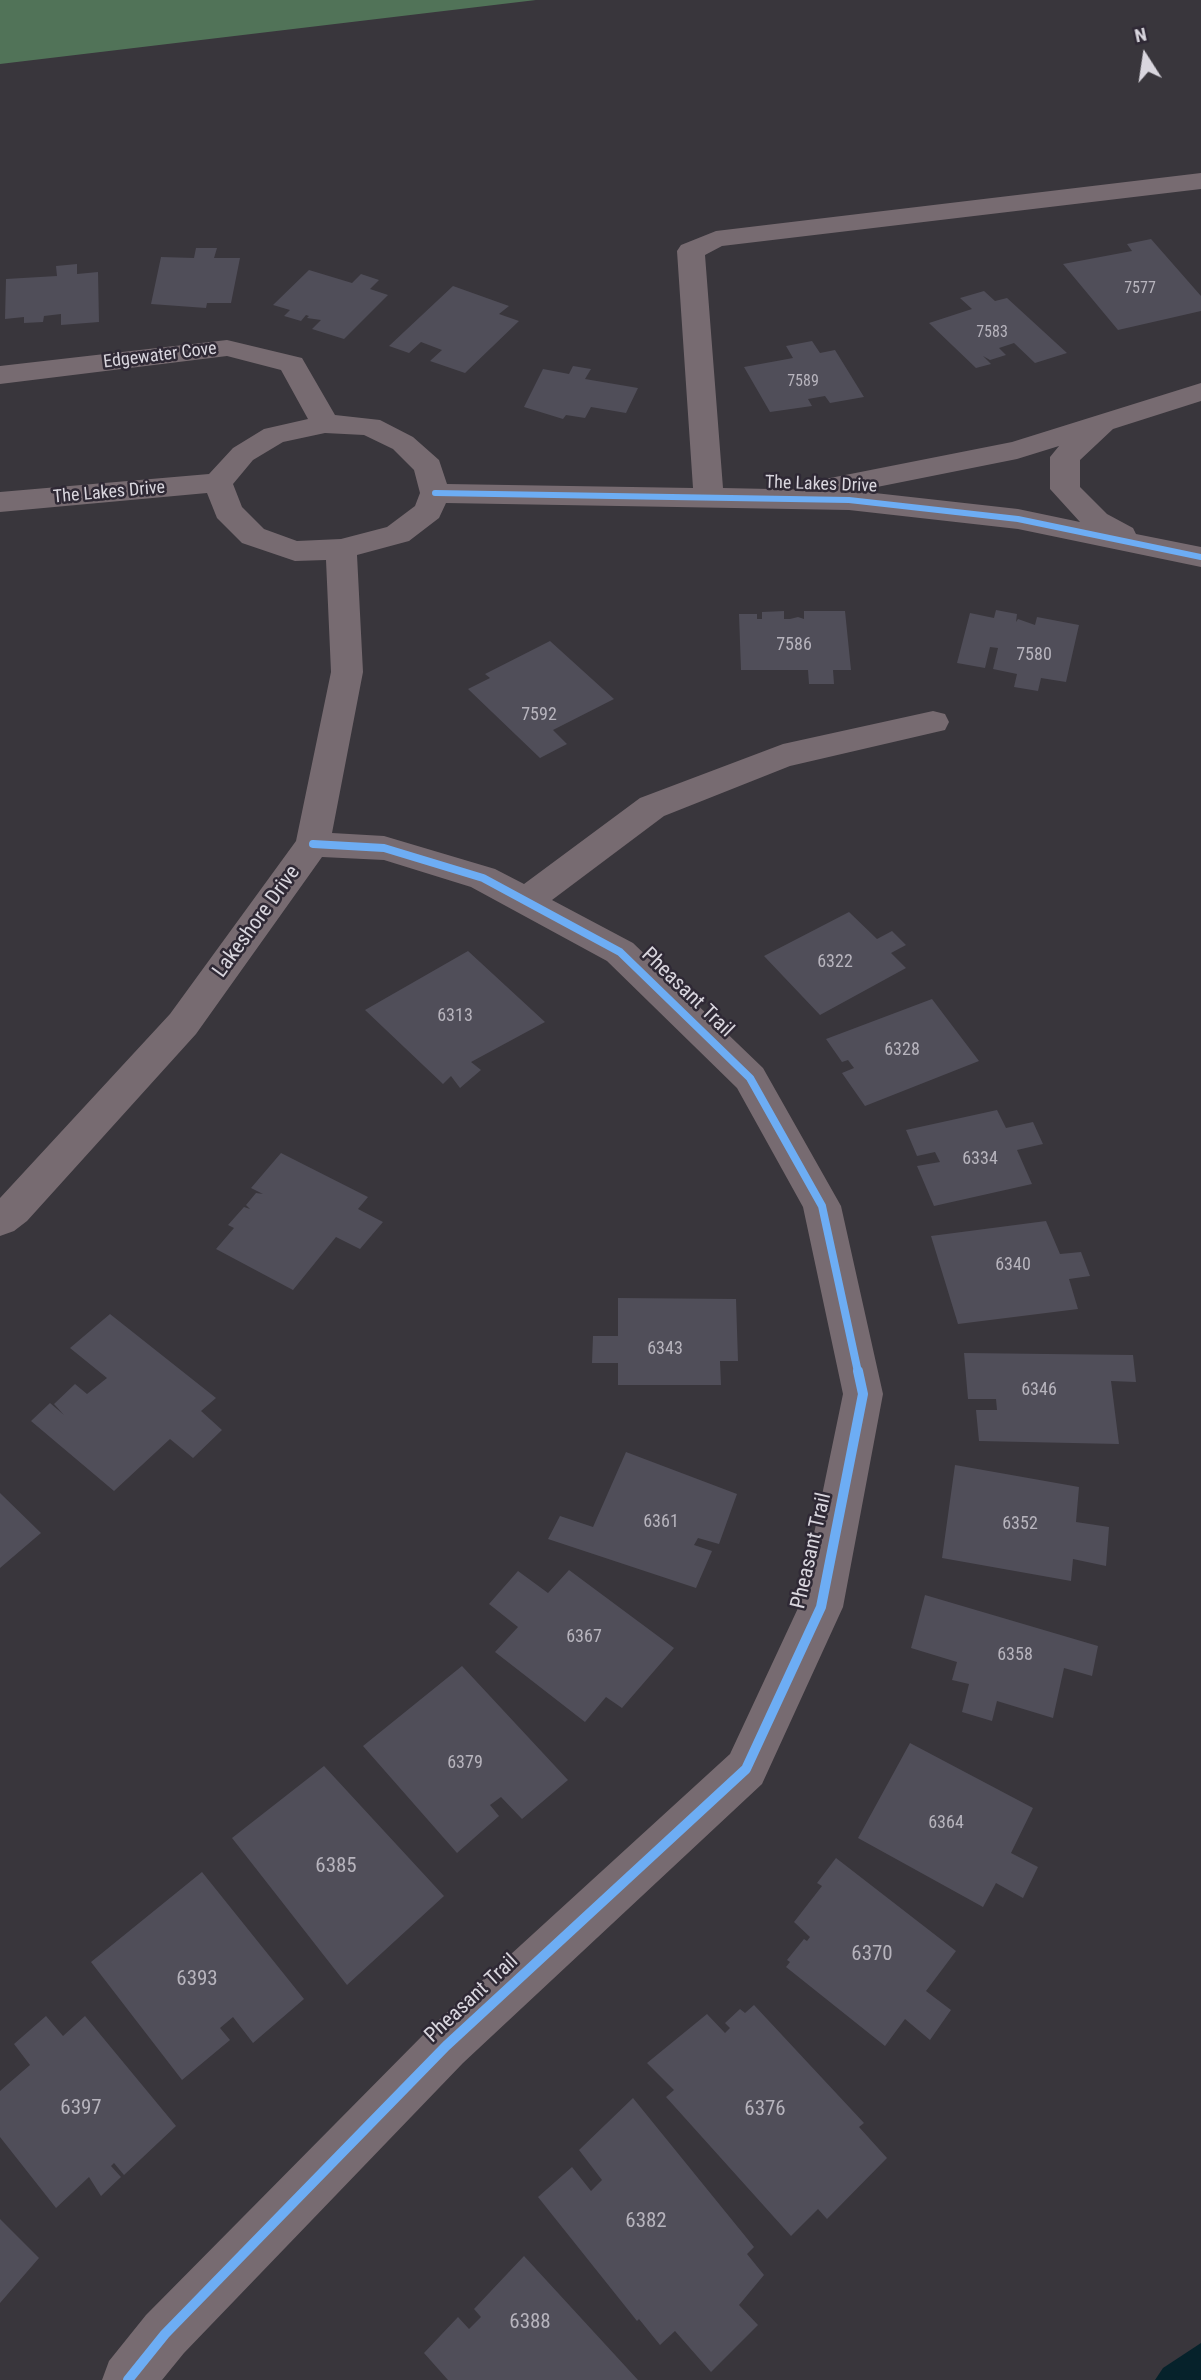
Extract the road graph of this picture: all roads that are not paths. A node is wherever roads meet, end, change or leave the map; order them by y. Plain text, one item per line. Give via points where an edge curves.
1 (1201, 181) edge
2 (0, 374) edge
3 (1201, 392) edge
4 (1105, 423) junction
5 (325, 424) junction
6 (218, 483) junction
7 (435, 493) junction
8 (709, 498) junction
9 (769, 499) junction
10 (0, 502) edge
11 (1139, 544) junction
12 (341, 549) junction
13 (1201, 557) edge
14 (933, 722) dead end
15 (313, 844) junction
16 (526, 901) junction
17 (0, 1220) edge
18 (128, 2380) edge

1 - 8 street via 716,239 691,251
2 - 5 street, Edgewater Cove via 227,348 292,364
3 - 4 street, The Lakes Drive
4 - 9 street, The Lakes Drive via 1017,450
4 - 11 street, The Lakes Drive via 1065,457 1065,489 1096,521
5 - 6 street via 274,435 243,454
5 - 7 street via 370,426 403,443 428,467
6 - 10 street, The Lakes Drive
6 - 12 street via 228,512 253,536 295,551
7 - 8 street, The Lakes Drive
7 - 12 street via 428,510 398,534
8 - 9 street, The Lakes Drive
9 - 11 street, The Lakes Drive via 849,500 1017,519
11 - 13 street, The Lakes Drive
12 - 15 street, Lakeshore Drive via 347,672
14 - 16 street via 783,756 652,807
15 - 16 street, Pheasant Trail via 384,848 483,878
15 - 17 street, Lakeshore Drive via 183,1024
16 - 18 street, Pheasant Trail via 620,952 750,1078 822,1206 863,1394 821,1607 746,1769 446,2046 165,2334

